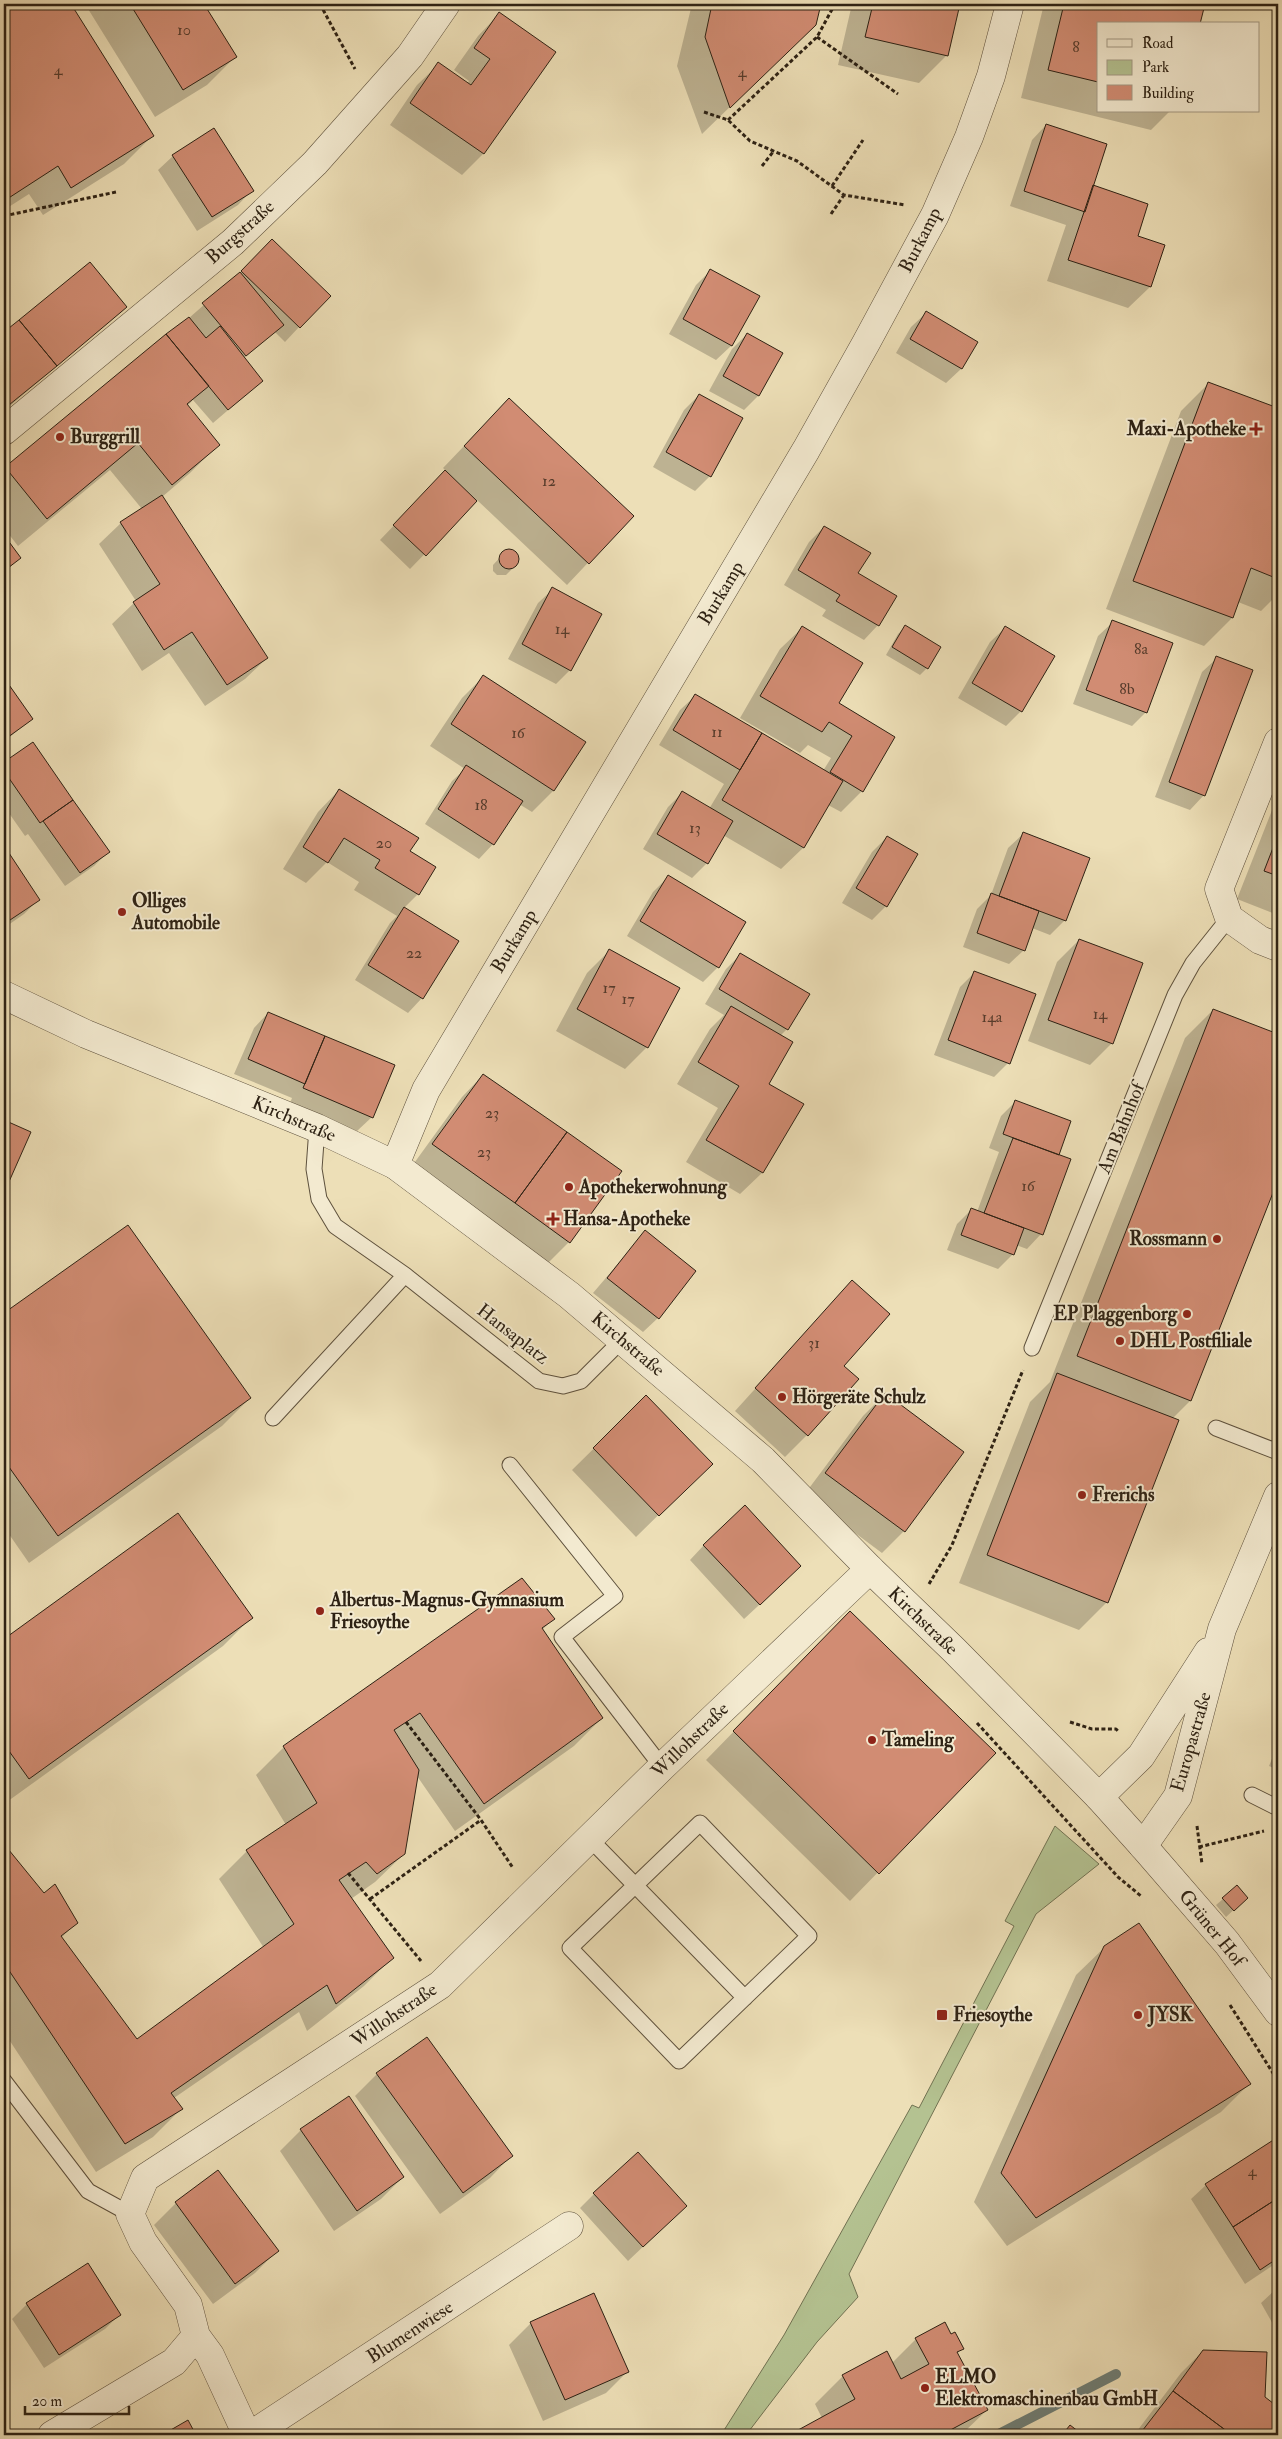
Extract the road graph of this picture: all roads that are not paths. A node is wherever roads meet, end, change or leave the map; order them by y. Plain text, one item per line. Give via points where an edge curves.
1 (446, 4) edge
2 (1010, 4) edge
3 (4, 431) edge
4 (1278, 742) edge
5 (1229, 918) junction
6 (1278, 947) edge
7 (4, 994) edge
8 (317, 1128) junction
9 (395, 1164) junction
10 (405, 1276) junction
11 (622, 1339) junction
12 (1032, 1348) road end
13 (273, 1418) dead end
14 (1216, 1428) dead end
15 (1278, 1452) edge
16 (510, 1465) dead end
17 (1277, 1501) edge
18 (870, 1569) junction
19 (1222, 1629) junction
20 (662, 1767) junction
21 (1252, 1795) dead end
22 (1099, 1798) junction
23 (1278, 1808) edge
24 (589, 1838) junction
25 (1144, 1846) junction
26 (636, 1884) junction
27 (745, 1998) junction
28 (1278, 2012) edge
29 (4, 2081) edge
30 (130, 2214) junction
31 (569, 2226) dead end
32 (196, 2336) junction
33 (52, 2435) edge
34 (249, 2435) edge

1 - 3 street, Burgstraße via 410,56 315,163 233,242
2 - 9 street, Burkamp via 991,76 935,215 806,450 426,1090
4 - 5 street via 1219,889
5 - 6 street via 1260,940
5 - 12 lane, Am Bahnhof via 1193,963 1175,995
7 - 8 street, Kirchstraße via 86,1034
8 - 9 street, Kirchstraße
8 - 10 lane, Hansaplatz via 314,1169 319,1199 335,1226
9 - 11 street, Kirchstraße
10 - 11 lane, Hansaplatz via 539,1381 563,1386 581,1381
10 - 13 lane
11 - 18 street, Kirchstraße via 764,1460
14 - 15 lane
16 - 20 lane via 616,1596 562,1637
17 - 19 street, Europastraße
18 - 20 street, Willohstraße
18 - 22 street, Kirchstraße
19 - 22 street, Europastraße via 1141,1756
19 - 25 street, Europastraße via 1178,1796
20 - 24 street, Willohstraße
21 - 23 lane
22 - 25 street, Kirchstraße
24 - 26 lane
24 - 30 street, Willohstraße via 440,1985 146,2178
25 - 28 street, Grüner Hof via 1227,1943
26 - 27 lane
26 - 27 lane via 700,1823 809,1936
26 - 27 lane via 570,1948 679,2061
29 - 30 lane via 88,2191
30 - 32 street via 143,2242 188,2304
31 - 34 street, Blumenwiese
32 - 33 street via 174,2362
32 - 34 street via 210,2355

